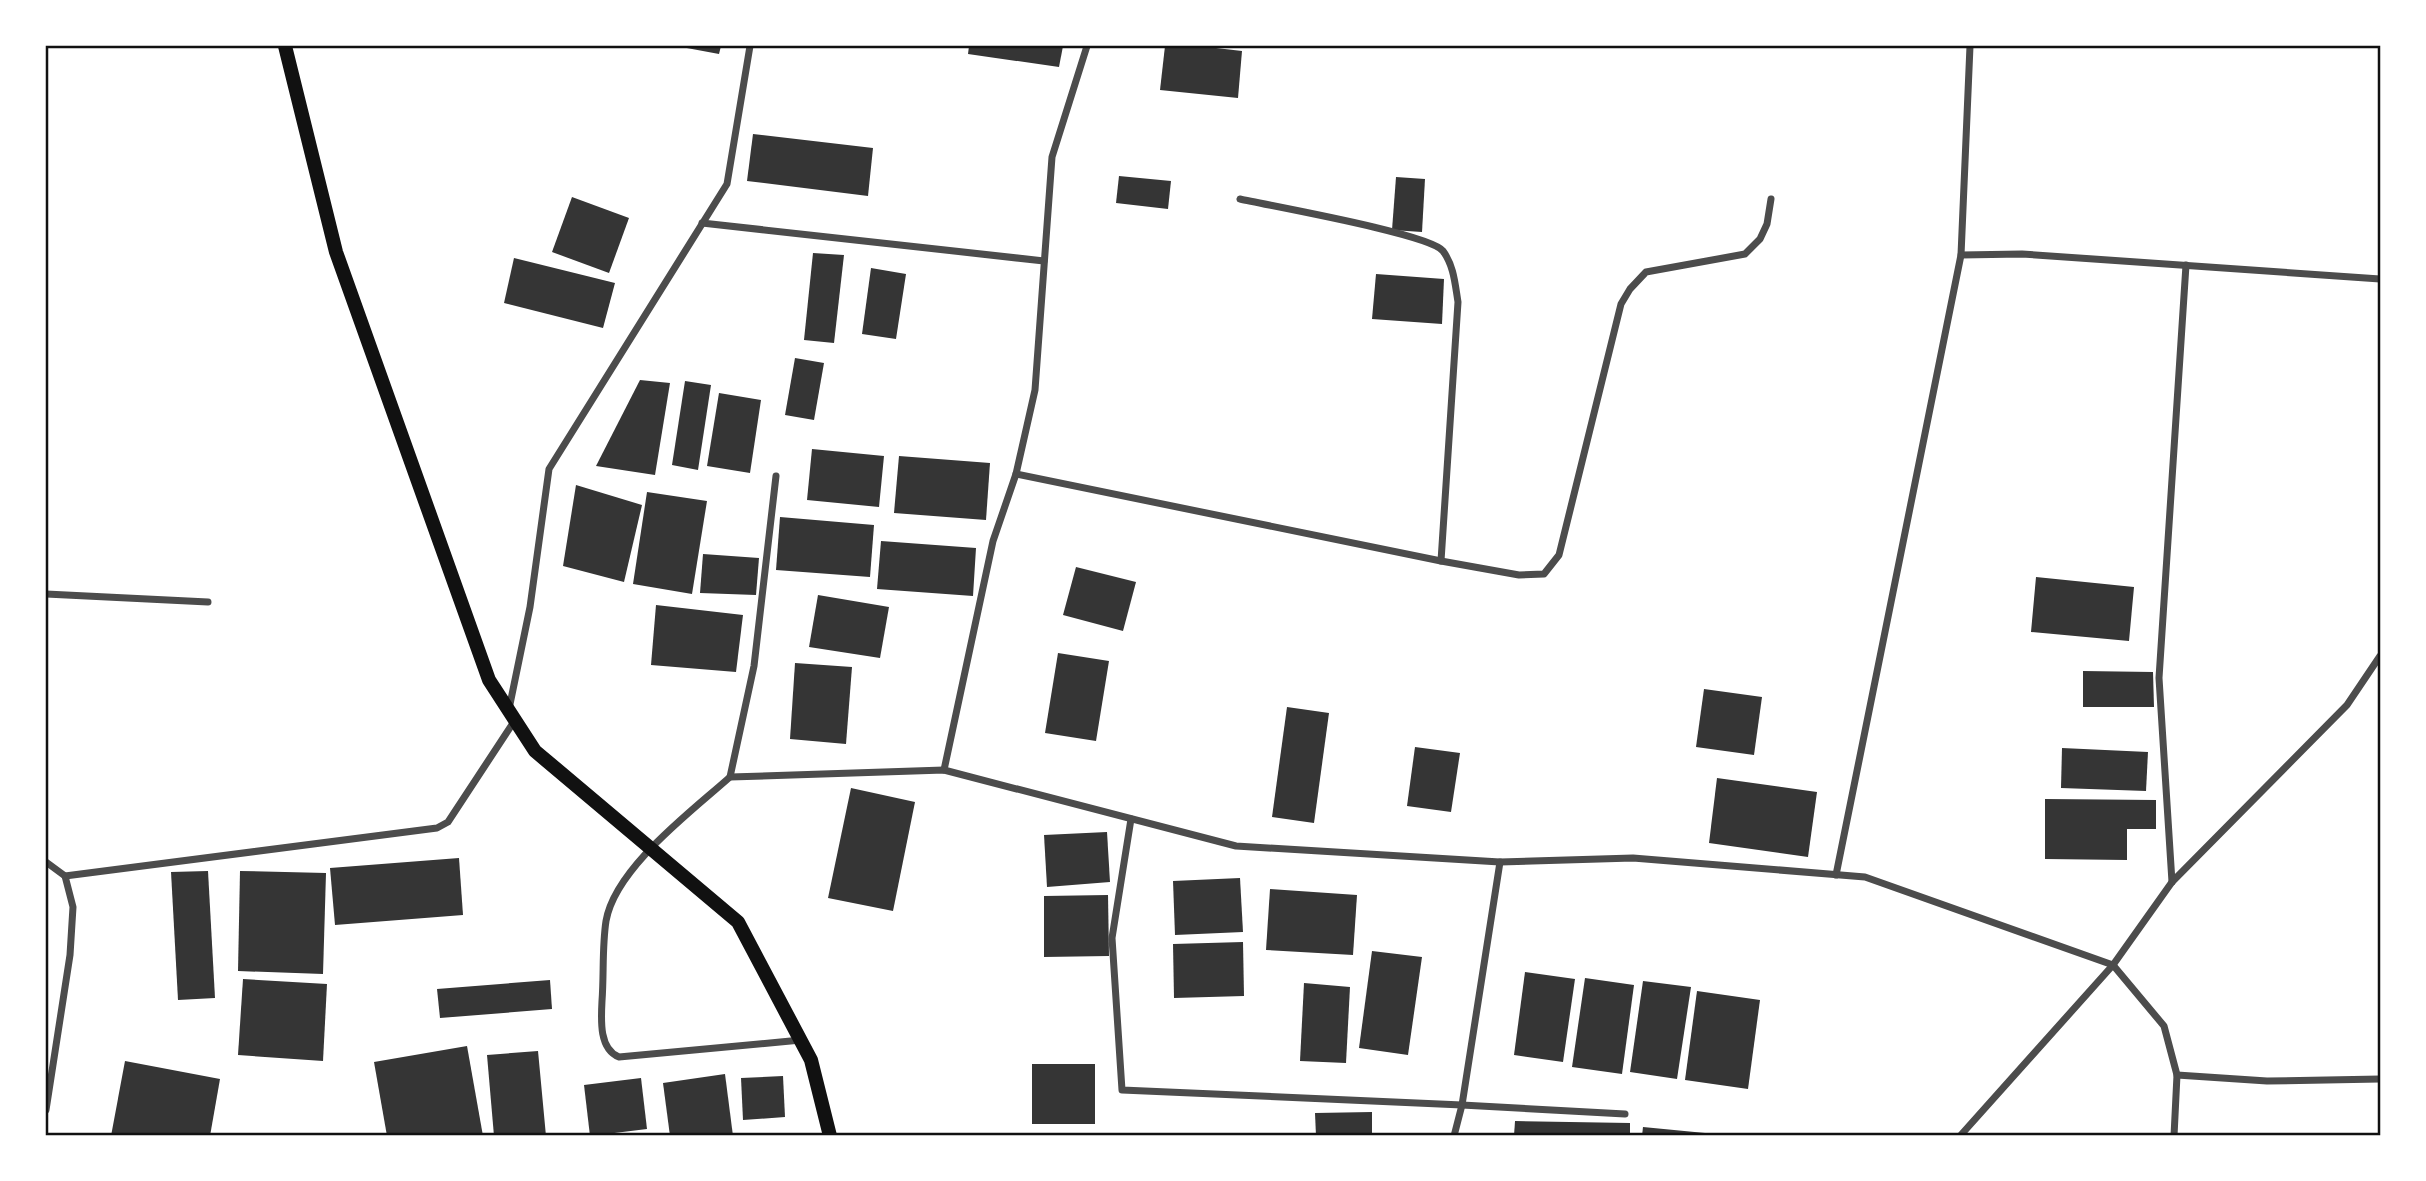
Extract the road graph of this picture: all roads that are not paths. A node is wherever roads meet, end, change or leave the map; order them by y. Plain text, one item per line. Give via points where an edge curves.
1 (285, 46) edge
2 (750, 46) edge
3 (1087, 46) edge
4 (1970, 46) edge
5 (1240, 199) dead end
6 (1771, 199) dead end
7 (702, 223) junction
8 (1961, 255) junction
9 (1044, 261) junction
10 (2186, 265) junction
11 (2381, 279) edge
12 (1016, 474) junction
13 (776, 476) dead end
14 (1441, 561) junction
15 (46, 594) edge
16 (208, 602) dead end
17 (2381, 656) edge
18 (512, 715) junction
19 (944, 770) junction
20 (730, 777) junction
21 (1131, 819) junction
22 (650, 849) junction
23 (1500, 862) junction
24 (46, 863) edge
25 (1836, 875) junction
26 (65, 876) junction
27 (2172, 881) junction
28 (2113, 965) junction
29 (801, 1040) junction
30 (2177, 1075) junction
31 (2381, 1079) edge
32 (1462, 1105) junction
33 (46, 1110) edge
34 (1625, 1114) dead end
35 (830, 1136) edge
36 (1454, 1136) edge
37 (1960, 1136) edge
38 (2174, 1136) edge

1 - 18 main road via 336,252 489,680
2 - 7 street via 727,184
3 - 9 street via 1052,156
4 - 8 street
5 - 14 street via 1414,237 1441,248 1453,270 1458,302
6 - 14 street via 1760,239 1745,254 1646,272 1630,289 1621,304 1559,555 1544,574 1519,575
7 - 9 street
7 - 18 street via 549,469
8 - 10 street via 2022,254
8 - 25 street
9 - 12 street via 1035,390
10 - 11 street
10 - 27 street via 2159,678
12 - 14 street
12 - 19 street via 993,541
13 - 20 street via 754,667
15 - 16 street
17 - 27 street via 2347,705
18 - 22 main road via 535,751
18 - 26 street via 448,822 436,828
19 - 20 street
19 - 21 street
20 - 22 street
21 - 23 street via 1236,846
21 - 32 street via 1112,938 1122,1090
22 - 29 main road via 738,922
22 - 29 street via 625,879 607,918 601,1016 605,1046 620,1057
23 - 25 street via 1633,858
23 - 32 street
24 - 26 street
25 - 28 street via 1865,877
26 - 33 street via 73,907 70,955
27 - 28 street
28 - 30 street via 2164,1026
28 - 37 street
29 - 35 main road via 811,1059
30 - 31 street via 2267,1081
30 - 38 street
32 - 34 street
32 - 36 street

